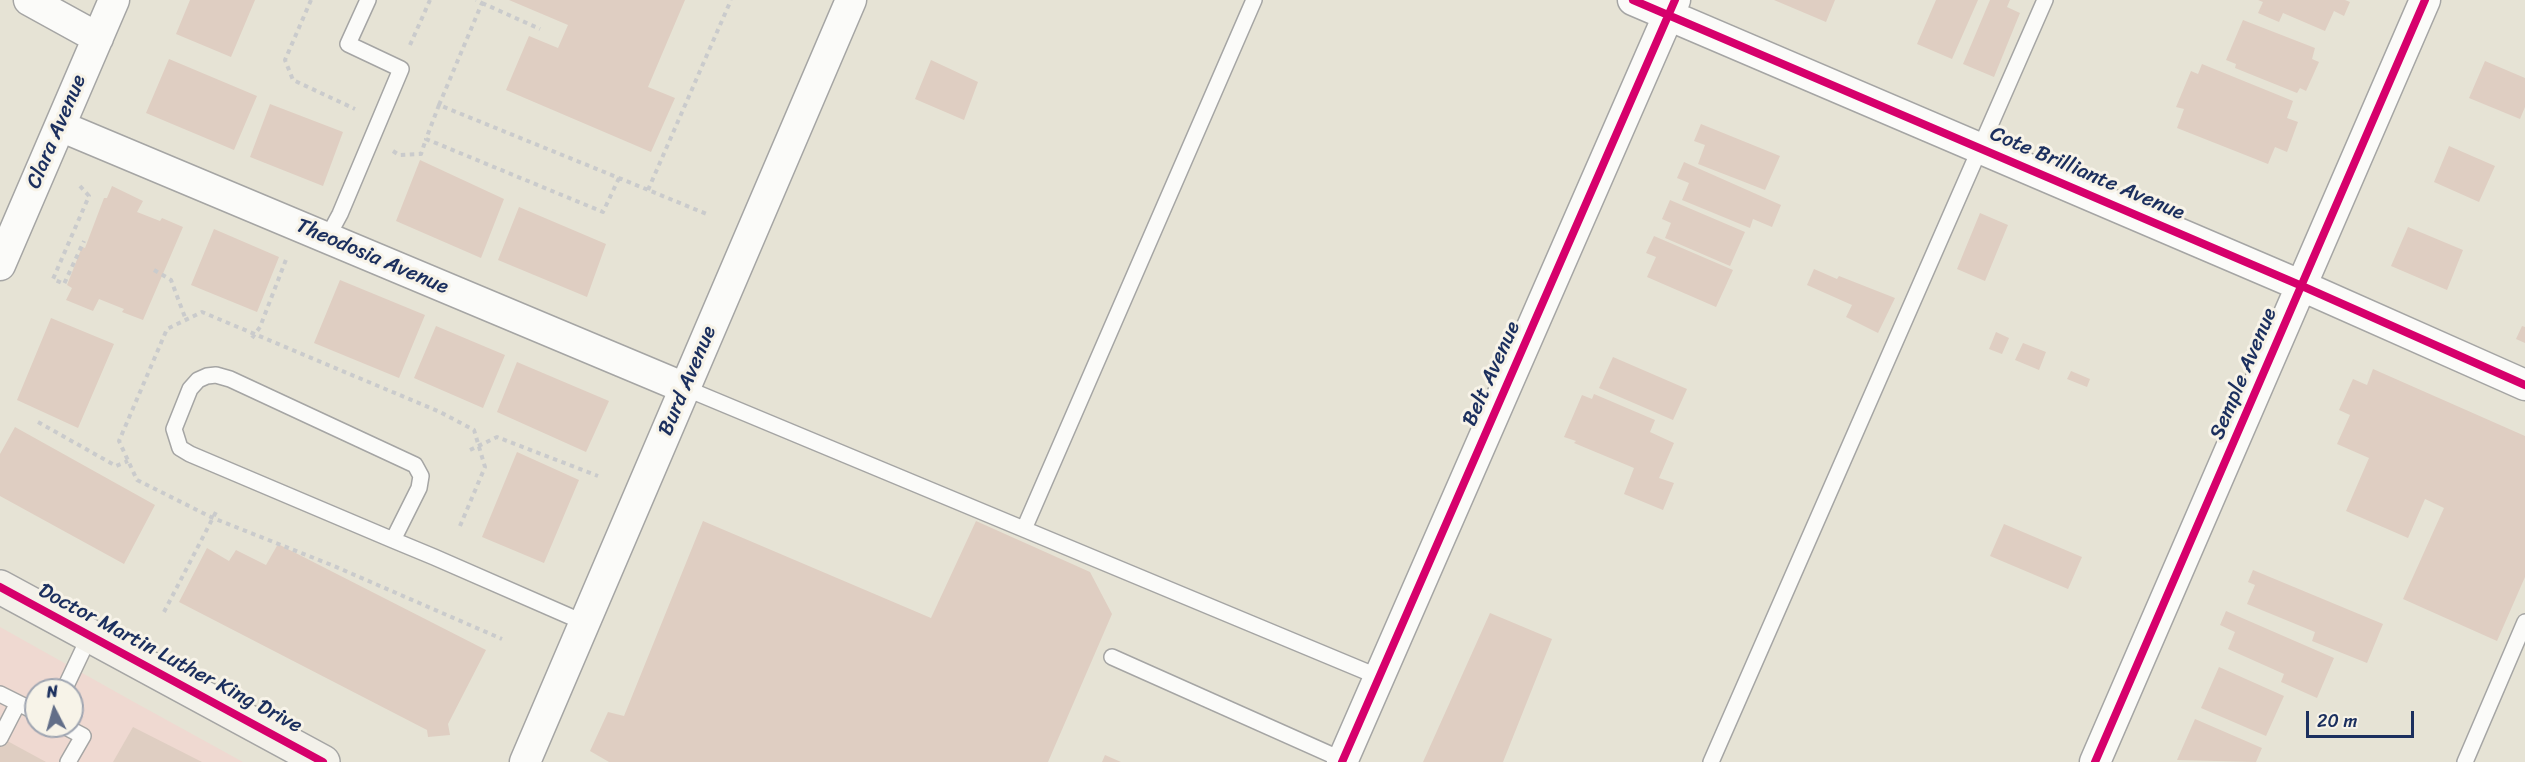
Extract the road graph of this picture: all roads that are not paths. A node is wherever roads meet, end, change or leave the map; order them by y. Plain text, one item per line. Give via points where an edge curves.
1 (29, 0) edge
2 (114, 0) edge
3 (368, 0) edge
4 (851, 0) edge
5 (1254, 0) edge
6 (1633, 0) edge
7 (2045, 0) edge
8 (2425, 0) edge
9 (1671, 8) edge
10 (98, 38) junction
11 (60, 126) junction
12 (1981, 149) junction
13 (327, 238) junction
14 (0, 265) edge
15 (2302, 286) junction
16 (2525, 385) edge
17 (685, 388) junction
18 (1024, 530) junction
19 (393, 540) junction
20 (0, 587) edge
21 (2525, 622) edge
22 (585, 623) junction
23 (90, 635) junction
24 (1112, 657) dead end
25 (1378, 677) junction
26 (70, 678) edge
27 (0, 694) edge
28 (18, 703) junction
29 (24, 706) edge
30 (0, 738) edge
31 (82, 738) edge
32 (1342, 761) edge
33 (69, 762) edge
34 (322, 762) edge
35 (525, 762) edge
36 (1711, 762) edge
37 (2096, 762) edge
38 (2465, 762) edge

1 - 10 street
2 - 10 street, Clara Avenue
3 - 13 lane via 348,44 401,69
4 - 17 street, Burd Avenue
5 - 18 lane
6 - 9 street, Cote Brilliante Avenue
7 - 12 lane
8 - 15 street, Semple Avenue
9 - 12 street, Cote Brilliante Avenue
9 - 25 street, Belt Avenue
10 - 11 street, Clara Avenue
11 - 13 street, Theodosia Avenue
11 - 14 street, Clara Avenue
12 - 15 street, Cote Brilliante Avenue
12 - 36 lane
13 - 17 street, Theodosia Avenue
15 - 16 street, Cote Brilliante Avenue
15 - 37 street, Semple Avenue
17 - 18 lane
17 - 22 street, Burd Avenue
18 - 25 lane
19 - 19 lane via 180,448 174,429 190,389 207,376 230,379 415,465 420,476 419,488
19 - 22 lane
20 - 23 main road, Doctor Martin Luther King Drive
21 - 38 lane
22 - 35 street, Burd Avenue
23 - 26 lane
23 - 34 main road, Doctor Martin Luther King Drive
24 - 32 lane
25 - 32 street, Belt Avenue
27 - 28 lane
28 - 29 lane
28 - 30 lane
31 - 33 lane

